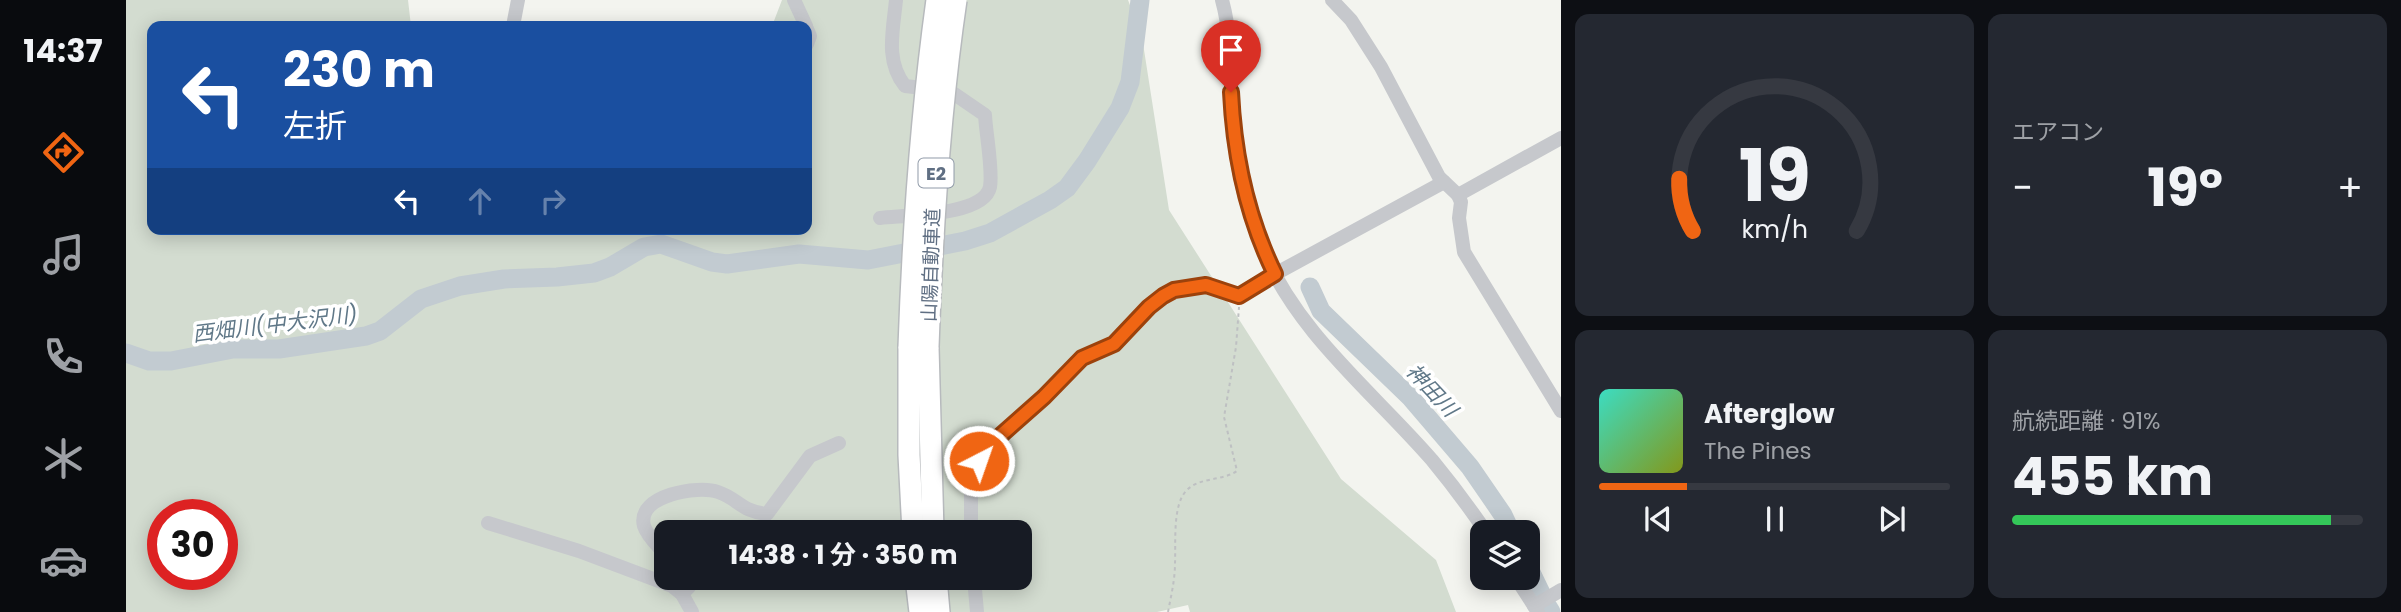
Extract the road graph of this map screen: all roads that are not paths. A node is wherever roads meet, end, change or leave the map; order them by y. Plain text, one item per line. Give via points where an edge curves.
1 (518, 0) edge
2 (794, 0) edge
3 (896, 0) edge
4 (937, 0) edge
5 (956, 0) edge
6 (1222, 0) edge
7 (1332, 0) edge
8 (514, 21) edge
9 (803, 21) edge
10 (1561, 138) edge
11 (1444, 182) junction
12 (1458, 195) junction
13 (880, 218) dead end
14 (1275, 274) junction
15 (918, 347) junction
16 (1561, 411) edge
17 (839, 443) dead end
18 (912, 520) edge
19 (932, 520) edge
20 (971, 520) edge
21 (1478, 520) edge
22 (488, 523) dead end
23 (654, 539) edge
24 (686, 590) edge
25 (917, 590) edge
26 (937, 590) edge
27 (975, 590) edge
28 (1524, 590) edge
29 (1561, 590) edge
30 (681, 594) junction
31 (1536, 609) edge
32 (692, 612) edge
33 (920, 612) edge
34 (939, 612) edge
35 (977, 612) edge

1 - 8 street
2 - 9 street
3 - 13 street via 895,74 905,86 950,91 985,116 990,188 981,201 966,208
4 - 15 highway, 山陽自動車道 / E2, bridge via 914,211
5 - 15 highway, 山陽自動車道 / E2, bridge
6 - 14 street via 1231,50 1233,134 1241,176
7 - 11 street via 1375,58
10 - 12 street
11 - 12 street
11 - 14 street
12 - 16 street via 1464,252
14 - 20 street via 1239,296 1206,285 1174,290 1149,307 1114,344 1082,358 991,444 979,461 972,487
14 - 21 street via 1313,330 1431,460
15 - 18 highway, 山陽自動車道 / E2 via 909,455
15 - 19 highway, 山陽自動車道 / E2
17 - 23 street via 810,456 767,514 749,512 716,491 670,493 645,514 644,526
22 - 30 street via 579,551 672,586
24 - 30 street
25 - 33 highway
26 - 34 highway
27 - 35 street
28 - 31 street
29 - 31 street
30 - 32 street

